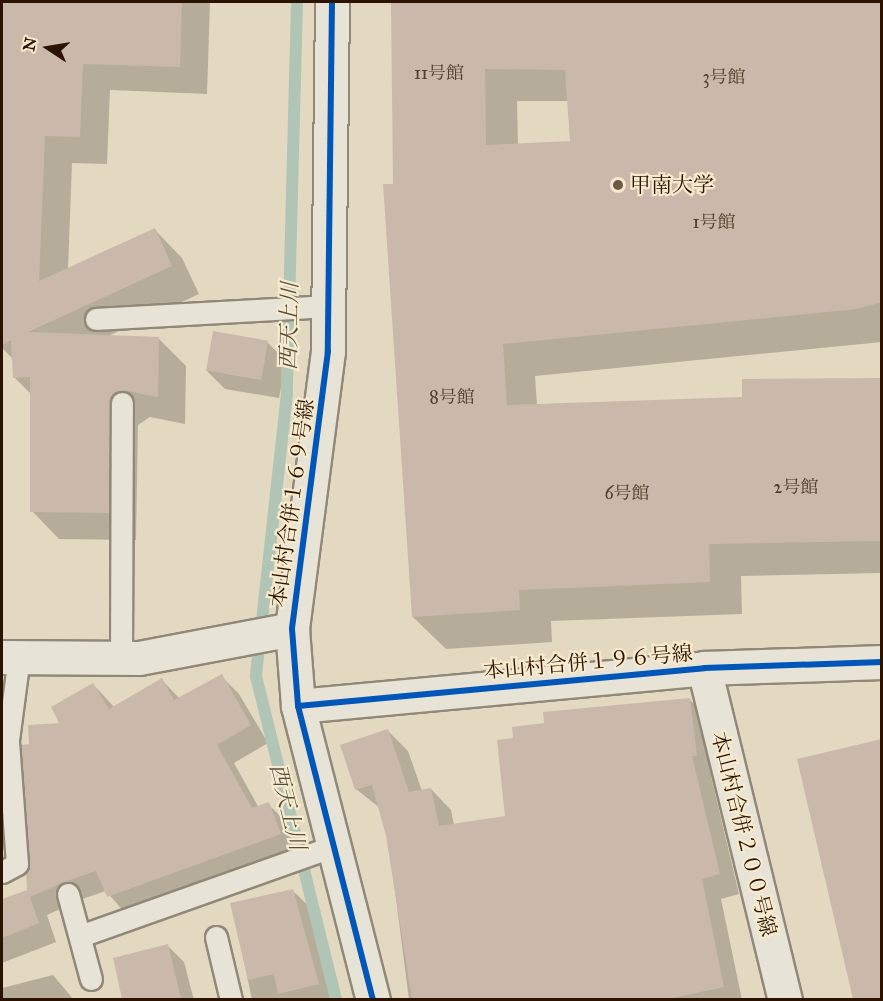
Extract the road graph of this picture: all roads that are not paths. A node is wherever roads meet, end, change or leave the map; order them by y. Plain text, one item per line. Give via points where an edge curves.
1 (332, 2) edge
2 (328, 306) junction
3 (96, 319) dead end
4 (122, 403) dead end
5 (292, 629) junction
6 (10, 656) edge
7 (121, 658) junction
8 (882, 662) edge
9 (704, 668) junction
10 (298, 706) junction
11 (334, 846) junction
12 (2, 872) edge
13 (68, 894) dead end
14 (80, 936) junction
15 (216, 937) dead end
16 (91, 979) dead end
17 (231, 999) edge
18 (373, 999) edge
19 (784, 999) edge

1 - 2 street, 本山村合併１６９号線
2 - 3 lane
2 - 5 street, 本山村合併１６９号線 via 328,351
4 - 7 lane
5 - 7 street
5 - 10 street, 本山村合併１６９号線
6 - 7 street
6 - 12 lane via 8,740 17,864
8 - 9 street, 本山村合併１９６号線
9 - 10 street, 本山村合併１９６号線
9 - 19 street, 本山村合併２００号線
10 - 11 street, 本山村合併１６９号線
11 - 14 lane
11 - 18 street, 本山村合併１６９号線
13 - 14 lane
14 - 16 lane
15 - 17 lane

